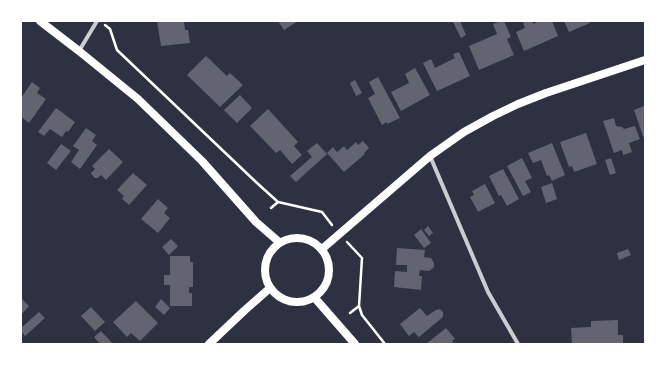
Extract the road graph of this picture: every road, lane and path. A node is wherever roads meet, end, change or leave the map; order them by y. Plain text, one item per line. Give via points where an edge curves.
1 (40, 21) edge
2 (97, 21) edge
3 (110, 29) dead end
4 (79, 51) junction
5 (645, 60) edge
6 (430, 156) junction
7 (278, 202) junction
8 (271, 208) dead end
9 (328, 218) dead end
10 (279, 242) junction
11 (322, 249) junction
12 (356, 252) dead end
13 (270, 288) junction
14 (314, 297) junction
15 (360, 306) junction
16 (350, 314) dead end
17 (208, 344) edge
18 (355, 344) edge
19 (385, 344) edge
20 (518, 344) edge

1 - 4 main road
2 - 4 street
3 - 7 path via 118,50
4 - 10 main road via 138,99 202,161 256,222
5 - 6 main road via 518,104 464,132
6 - 11 main road
6 - 20 street via 488,292
7 - 8 path
7 - 9 path via 322,212
10 - 11 main road via 288,238 307,238
10 - 13 main road via 272,249 264,268
11 - 14 main road via 328,258 330,269 328,280
12 - 15 path via 362,258
13 - 14 main road via 282,299 290,301 298,302
13 - 17 main road
14 - 18 main road
15 - 16 path
15 - 19 path via 362,315

